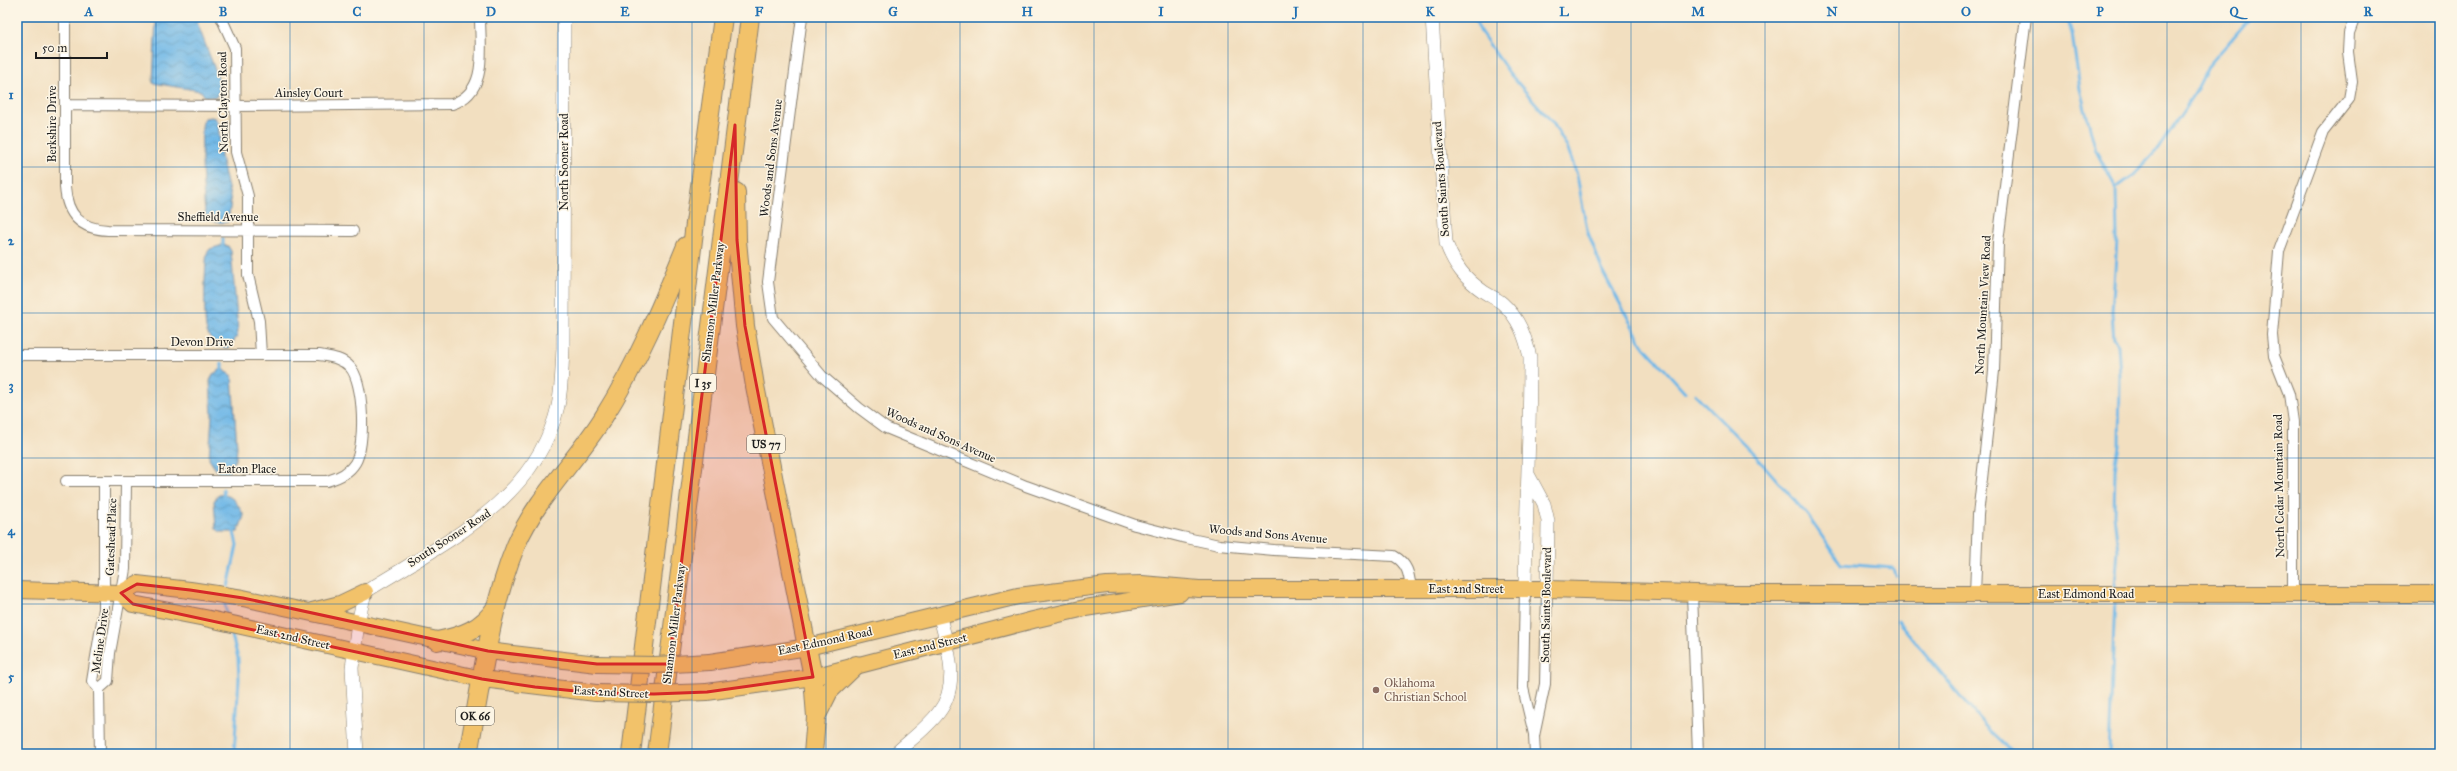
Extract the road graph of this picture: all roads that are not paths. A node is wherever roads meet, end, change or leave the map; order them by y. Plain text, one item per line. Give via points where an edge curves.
1 (65, 17) edge
2 (221, 17) edge
3 (480, 17) edge
4 (564, 17) edge
5 (723, 17) edge
6 (750, 17) edge
7 (802, 17) edge
8 (1432, 17) edge
9 (2026, 17) edge
10 (2355, 17) edge
11 (65, 104) junction
12 (236, 106) junction
13 (735, 125) junction
14 (83, 224) joint
15 (695, 224) junction
16 (248, 230) junction
17 (353, 231) dead end
18 (563, 308) joint
19 (17, 355) edge
20 (261, 355) junction
21 (360, 398) joint
22 (1529, 476) junction
23 (66, 481) dead end
24 (104, 482) junction
25 (126, 482) junction
26 (1199, 589) junction
27 (1411, 589) junction
28 (1525, 589) junction
29 (1547, 589) junction
30 (17, 590) edge
31 (104, 592) junction
32 (365, 592) junction
33 (121, 593) junction
34 (1692, 593) junction
35 (1732, 594) joint
36 (1975, 594) junction
37 (2293, 594) junction
38 (2440, 594) edge
39 (498, 605) junction
40 (307, 612) junction
41 (939, 614) junction
42 (358, 623) junction
43 (437, 641) junction
44 (947, 642) junction
45 (808, 647) junction
46 (353, 650) junction
47 (488, 651) junction
48 (856, 665) junction
49 (813, 676) junction
50 (482, 679) junction
51 (99, 689) junction
52 (816, 717) junction
53 (1534, 736) junction
54 (100, 754) edge
55 (357, 754) edge
56 (468, 754) edge
57 (631, 754) edge
58 (657, 754) edge
59 (813, 754) edge
60 (895, 754) edge
61 (1535, 754) edge
62 (1698, 754) edge

1 - 11 street, Berkshire Drive
2 - 12 street, North Clayton Road via 234,48
3 - 12 street, Ainsley Court via 478,79 471,93 460,101 443,105
4 - 18 street, North Sooner Road
5 - 15 highway, I 35
6 - 13 highway, Shannon Miller Parkway / I 35
7 - 27 street, Woods and Sons Avenue via 768,282 773,318 822,376 858,408 886,428 1026,486 1135,525 1219,545 1394,556 1403,561
8 - 22 street, South Saints Boulevard via 1446,243 1450,256 1465,278 1502,303 1513,315 1526,340 1530,357
9 - 36 street, North Mountain View Road via 1998,242 1994,371 1978,515
10 - 37 street, North Cedar Mountain Road via 2349,33 2348,52 2352,82 2349,99 2323,132 2279,251 2272,334 2274,356 2288,394 2293,422
11 - 12 street, Ainsley Court
11 - 14 street, Berkshire Drive via 65,195 72,214
12 - 16 street, North Clayton Road via 236,152 248,196
13 - 45 highway, US 77 via 737,240 745,326 754,386
13 - 58 highway, Shannon Miller Parkway / I 35
14 - 16 street, Sheffield Avenue via 95,229 108,230
15 - 39 highway via 663,302 629,373 603,419 531,518 517,544
15 - 57 highway, I 35
16 - 17 street, Sheffield Avenue
16 - 20 street, North Clayton Road via 248,275 259,321
18 - 32 street, South Sooner Road via 562,380 558,406 548,435 520,482 480,520
19 - 20 street, Devon Drive
20 - 21 street, Devon Drive via 319,356 340,360 354,373
21 - 25 street, Eaton Place via 360,452 350,470 337,478 327,481
22 - 28 street, South Saints Boulevard
22 - 29 street, South Saints Boulevard via 1544,504 1548,521
23 - 24 street, Eaton Place
24 - 25 street, Eaton Place
24 - 31 street, Gateshead Place
25 - 33 street, Gateshead Place via 125,569
26 - 27 main road, East 2nd Street
26 - 41 main road, East 2nd Street via 1142,584 1107,585 1018,596
26 - 44 main road, East 2nd Street via 1085,608
27 - 28 main road, East 2nd Street
28 - 29 main road, East 2nd Street
28 - 53 street, South Saints Boulevard via 1523,688
29 - 34 main road, East 2nd Street
29 - 53 street, South Saints Boulevard via 1544,684
30 - 31 main road
31 - 33 main road
31 - 51 street, Meline Drive via 104,609 92,681
32 - 40 main road via 340,604
32 - 42 street
33 - 40 main road via 137,584 243,598
33 - 46 main road, East 2nd Street via 134,604
33 - 51 street, Meline Drive via 108,681
34 - 35 main road, East 2nd Street
34 - 62 street
35 - 36 main road, East Edmond Road
36 - 37 main road, East Edmond Road
37 - 38 main road, East Edmond Road
39 - 43 highway via 490,616 469,632
39 - 47 highway
40 - 42 main road
41 - 44 street
41 - 45 main road, East Edmond Road
42 - 43 main road
42 - 46 street
43 - 47 main road
44 - 48 main road, East 2nd Street
44 - 60 street via 951,665 948,692 940,711
45 - 47 main road, East Edmond Road, bridge via 710,662 655,665 597,664
45 - 49 highway, US 77
46 - 50 main road, East 2nd Street
46 - 55 street
47 - 50 highway, OK 66
48 - 49 main road, East 2nd Street
48 - 52 highway via 830,691
49 - 50 main road, East 2nd Street, bridge via 707,692 654,694 596,693
49 - 52 highway
50 - 56 highway, OK 66
51 - 54 street, Meline Drive
52 - 59 highway
53 - 61 street, South Saints Boulevard

